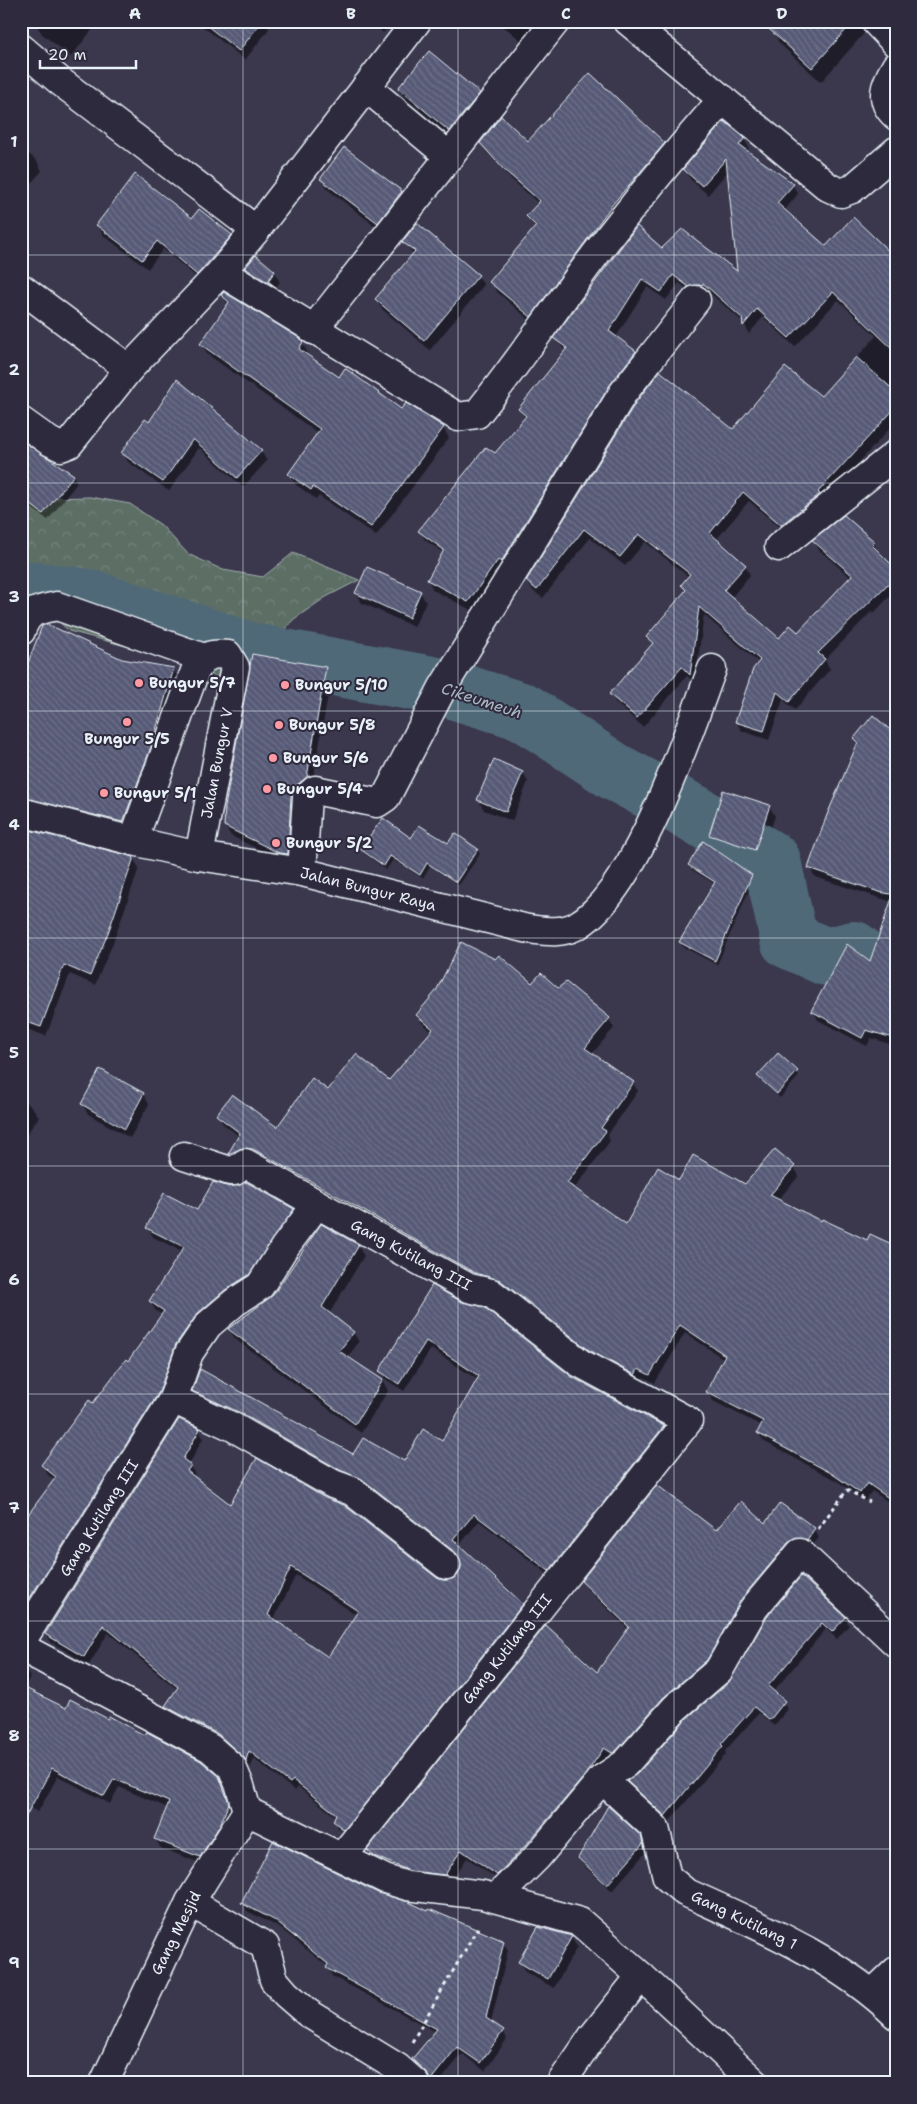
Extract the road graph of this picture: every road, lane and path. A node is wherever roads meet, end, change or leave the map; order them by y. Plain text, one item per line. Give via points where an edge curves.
1 (417, 21) edge
2 (556, 21) edge
3 (628, 21) edge
4 (875, 21) edge
5 (896, 43) edge
6 (21, 48) edge
7 (896, 66) edge
8 (366, 87) junction
9 (723, 100) junction
10 (896, 116) edge
11 (896, 152) edge
12 (450, 157) junction
13 (256, 230) junction
14 (221, 272) junction
15 (21, 288) edge
16 (696, 300) dead end
17 (314, 330) junction
18 (129, 369) junction
19 (21, 421) edge
20 (896, 454) edge
21 (780, 547) dead end
22 (23, 625) edge
23 (204, 658) junction
24 (712, 669) dead end
25 (21, 812) edge
26 (132, 841) junction
27 (199, 856) junction
28 (302, 872) junction
29 (184, 1156) dead end
30 (317, 1204) junction
31 (173, 1399) junction
32 (870, 1502) dead end
33 (800, 1554) junction
34 (446, 1565) dead end
35 (21, 1642) edge
36 (896, 1643) edge
37 (21, 1647) edge
38 (602, 1780) junction
39 (244, 1798) junction
40 (342, 1857) junction
41 (496, 1898) junction
42 (190, 1902) junction
43 (896, 1971) edge
44 (641, 1976) junction
45 (873, 1993) junction
46 (896, 2015) edge
47 (406, 2075) edge
48 (104, 2083) edge
49 (561, 2083) edge
50 (755, 2083) edge

1 - 8 street
2 - 12 street
3 - 9 street
4 - 5 street
6 - 13 street
7 - 10 street via 886,82 884,97 889,110
8 - 12 street
8 - 13 street
9 - 11 street via 828,187 841,193 852,189
9 - 17 street via 679,149 595,255 517,365 477,414 458,417
12 - 17 street
13 - 14 street
14 - 17 street
14 - 18 street
15 - 18 street
16 - 28 street via 623,392 443,687 382,800 377,803 315,790 307,797
18 - 19 street via 69,444 61,447
20 - 21 street
22 - 23 street via 35,610 56,606
23 - 26 street via 195,671
23 - 27 street, Jalan Bungur V via 214,653 228,655 235,667
24 - 28 street, Jalan Bungur Raya via 683,748 634,856 591,916 575,926 559,932 528,929
25 - 26 street, Jalan Bungur Raya
26 - 27 street, Jalan Bungur Raya
27 - 28 street, Jalan Bungur Raya
29 - 30 street via 230,1171 245,1163
30 - 31 street, Gang Kutilang III via 260,1286 208,1325 189,1353
30 - 40 street, Gang Kutilang III via 469,1288 491,1293 580,1363 688,1421
31 - 34 street via 233,1427 352,1491
31 - 35 street, Gang Kutilang III
32 - 33 path via 847,1490
33 - 36 street
33 - 38 street via 754,1608 720,1670 676,1708 626,1763
37 - 39 street via 210,1748 232,1767
38 - 41 street via 537,1857
38 - 45 street, Gang Kutilang 1 via 655,1828 668,1877 685,1892 830,1962
39 - 40 street
39 - 42 street, Gang Mesjid
40 - 41 street via 385,1879 408,1886
41 - 44 street via 580,1922
41 - 47 path via 448,1977
42 - 47 street via 265,1946 274,1980 308,2013
42 - 48 street, Gang Mesjid
43 - 45 street
44 - 49 street via 592,2036
44 - 50 street
45 - 46 street, Gang Kutilang 1

